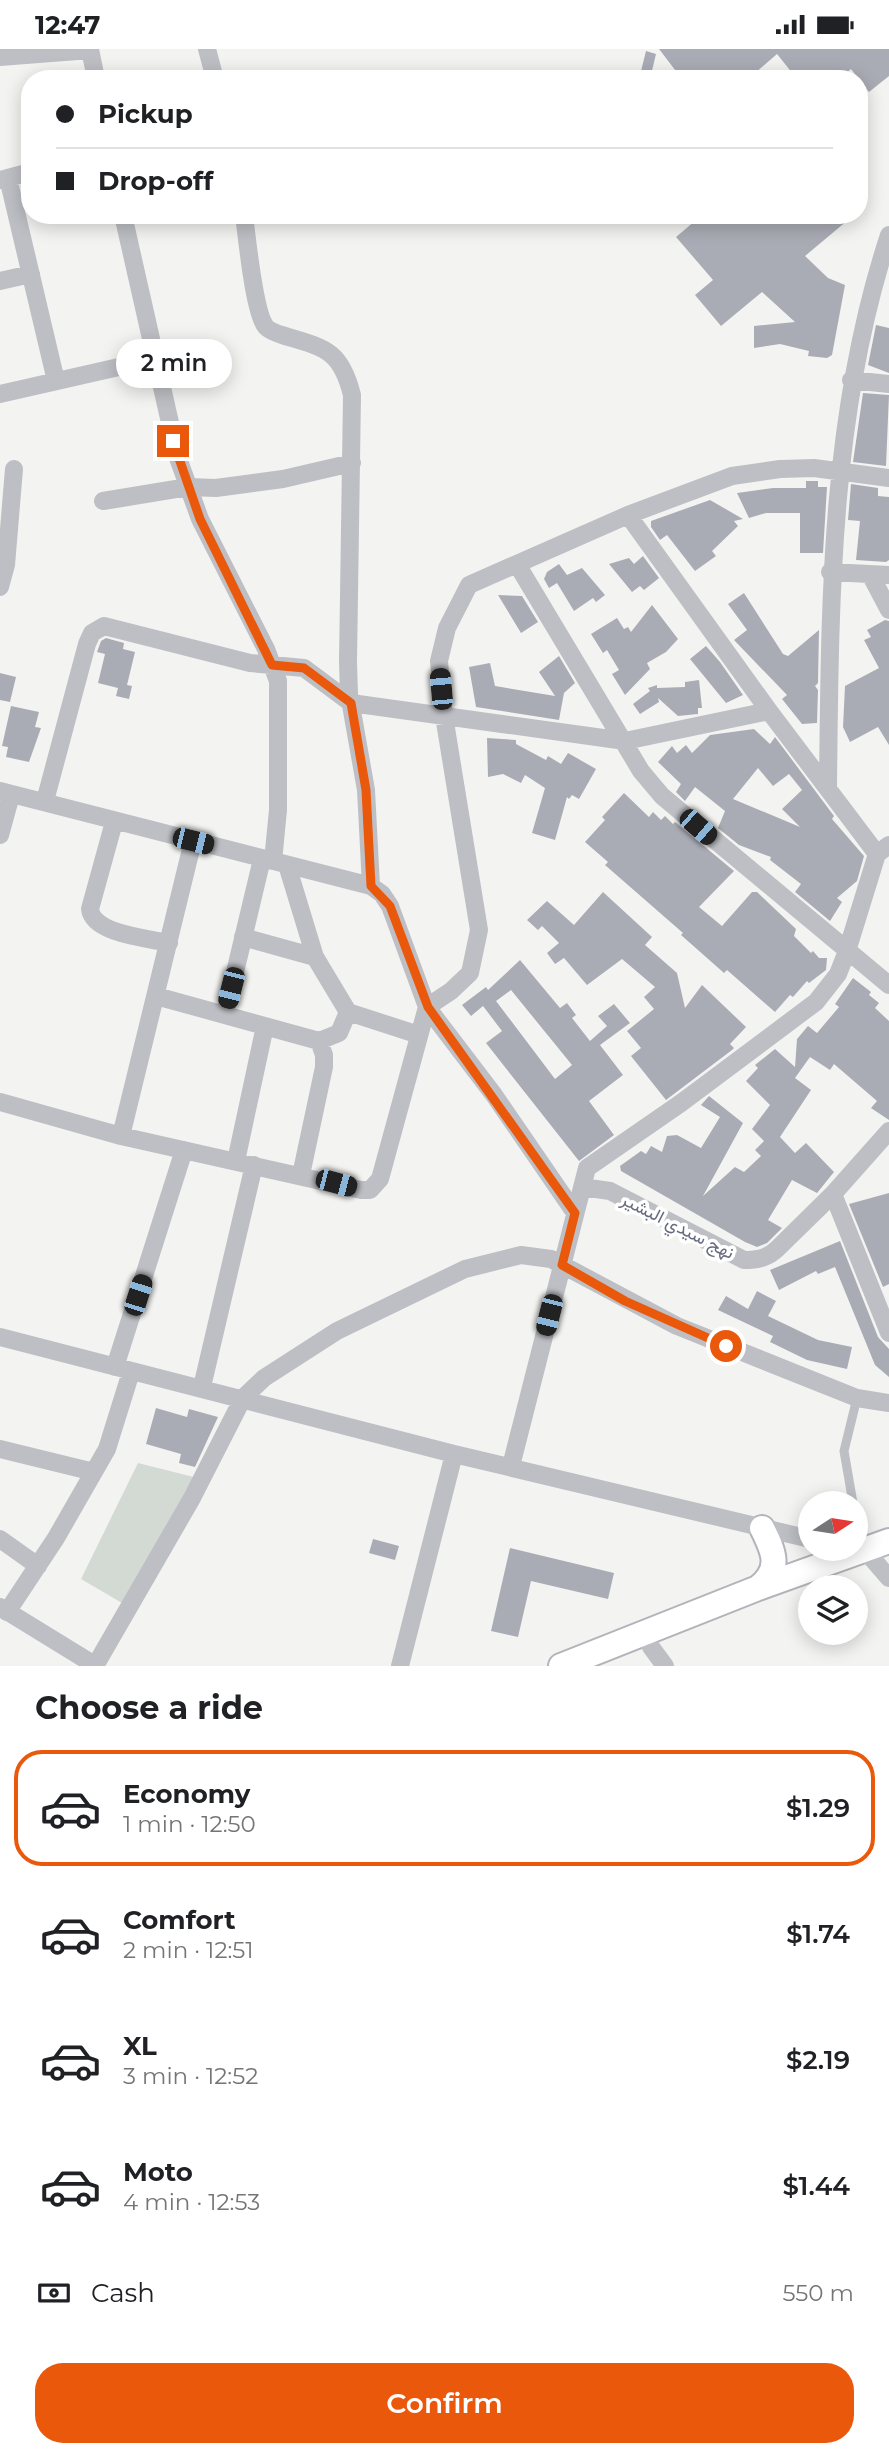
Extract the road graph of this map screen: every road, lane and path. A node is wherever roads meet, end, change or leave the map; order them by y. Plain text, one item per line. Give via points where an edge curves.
1 (90, 49) edge
2 (207, 49) edge
3 (0, 57) edge
4 (94, 70) edge
5 (213, 70) edge
6 (21, 174) edge
7 (4, 179) edge
8 (125, 224) edge
9 (245, 224) edge
10 (889, 235) edge
11 (31, 274) junction
12 (0, 281) edge
13 (154, 359) junction
14 (851, 380) junction
15 (56, 381) junction
16 (889, 384) edge
17 (0, 394) edge
18 (352, 463) junction
19 (14, 469) dead end
20 (840, 473) junction
21 (889, 478) edge
22 (188, 487) junction
23 (103, 501) dead end
24 (628, 515) junction
25 (3, 564) edge
26 (517, 564) junction
27 (830, 572) junction
28 (870, 574) junction
29 (889, 575) edge
30 (0, 587) edge
31 (889, 610) edge
32 (272, 665) junction
33 (351, 703) junction
34 (769, 711) junction
35 (444, 716) junction
36 (625, 741) junction
37 (828, 787) junction
38 (6, 793) edge
39 (45, 801) junction
40 (114, 822) junction
41 (0, 835) edge
42 (193, 841) junction
43 (883, 850) edge
44 (274, 862) junction
45 (371, 886) junction
46 (243, 937) junction
47 (169, 943) junction
48 (847, 951) junction
49 (315, 957) junction
50 (889, 985) edge
51 (156, 996) junction
52 (428, 1007) junction
53 (348, 1012) junction
54 (225, 1014) junction
55 (265, 1026) junction
56 (419, 1035) junction
57 (319, 1041) junction
58 (0, 1102) edge
59 (889, 1131) edge
60 (121, 1136) junction
61 (184, 1150) junction
62 (245, 1163) junction
63 (301, 1175) junction
64 (582, 1187) junction
65 (833, 1194) junction
66 (575, 1213) junction
67 (562, 1265) junction
68 (889, 1333) edge
69 (0, 1338) edge
70 (123, 1369) junction
71 (202, 1387) junction
72 (243, 1398) junction
73 (857, 1398) junction
74 (889, 1403) edge
75 (0, 1449) edge
76 (454, 1454) junction
77 (511, 1466) junction
78 (94, 1472) junction
79 (851, 1491) edge
80 (762, 1528) junction
81 (798, 1536) edge
82 (868, 1538) edge
83 (0, 1539) edge
84 (877, 1556) edge
85 (38, 1566) junction
86 (758, 1588) junction
87 (4, 1609) edge
88 (658, 1656) edge
89 (96, 1666) edge
90 (400, 1666) edge
91 (561, 1666) edge
92 (606, 1666) edge

1 - 3 street
1 - 4 street
2 - 5 street
6 - 7 street
7 - 11 street
8 - 13 street
9 - 18 street via 264,324 331,352 347,374 352,395
10 - 14 street
11 - 12 street
11 - 15 street
13 - 15 street
13 - 22 street
14 - 16 street
14 - 20 street
15 - 17 street
18 - 22 street via 283,479
18 - 33 street
19 - 25 street
20 - 21 street
20 - 24 street via 780,468 732,476
20 - 27 street
22 - 23 street
22 - 32 street
24 - 26 street
24 - 34 street
25 - 30 street
26 - 35 street via 469,585 447,628 439,661
26 - 36 street
27 - 28 street
27 - 37 street
28 - 29 street
28 - 31 street
32 - 33 street via 304,668
32 - 39 street via 114,627 97,628 88,644
32 - 44 street via 278,681 280,725
33 - 35 street
33 - 45 street via 366,790
34 - 36 street
34 - 37 street
35 - 36 street
35 - 52 street via 479,930 470,973
36 - 48 street via 662,796
37 - 43 street
38 - 39 street
38 - 41 street
39 - 40 street
40 - 42 street
40 - 47 street via 90,916 99,926
42 - 44 street
42 - 47 street
43 - 48 street
44 - 45 street
44 - 46 street
44 - 49 street
45 - 52 street via 390,906
46 - 49 street
46 - 54 street
47 - 51 street
48 - 50 street
48 - 64 street via 838,974 816,1002 587,1168
49 - 53 street
51 - 54 street
51 - 60 street
52 - 56 street
52 - 66 street
53 - 56 street
53 - 57 street via 339,1033
54 - 55 street
55 - 57 street
55 - 62 street
56 - 63 street via 375,1187 362,1190
57 - 63 street via 324,1067
58 - 60 street
59 - 65 street, نهج سيدي البشير
60 - 61 street
61 - 62 street
61 - 70 street
62 - 63 street
62 - 71 street
64 - 65 street, نهج سيدي البشير via 610,1191 744,1260 771,1255
64 - 66 street
65 - 68 street
66 - 67 street
67 - 72 street via 521,1255 465,1269 337,1331 264,1378
67 - 73 street via 677,1326
67 - 77 street
69 - 70 street
70 - 71 street
70 - 78 street via 107,1449
71 - 72 street
72 - 76 street
72 - 89 street
73 - 74 street
73 - 79 lane via 844,1451
75 - 78 street
76 - 77 street
76 - 90 street
77 - 80 street
78 - 85 street
80 - 81 street
80 - 86 main road via 773,1550 774,1567
82 - 84 lane
83 - 85 street
84 - 86 main road
84 - 88 main road via 717,1619
85 - 87 street
86 - 91 main road
87 - 89 street
88 - 92 main road

